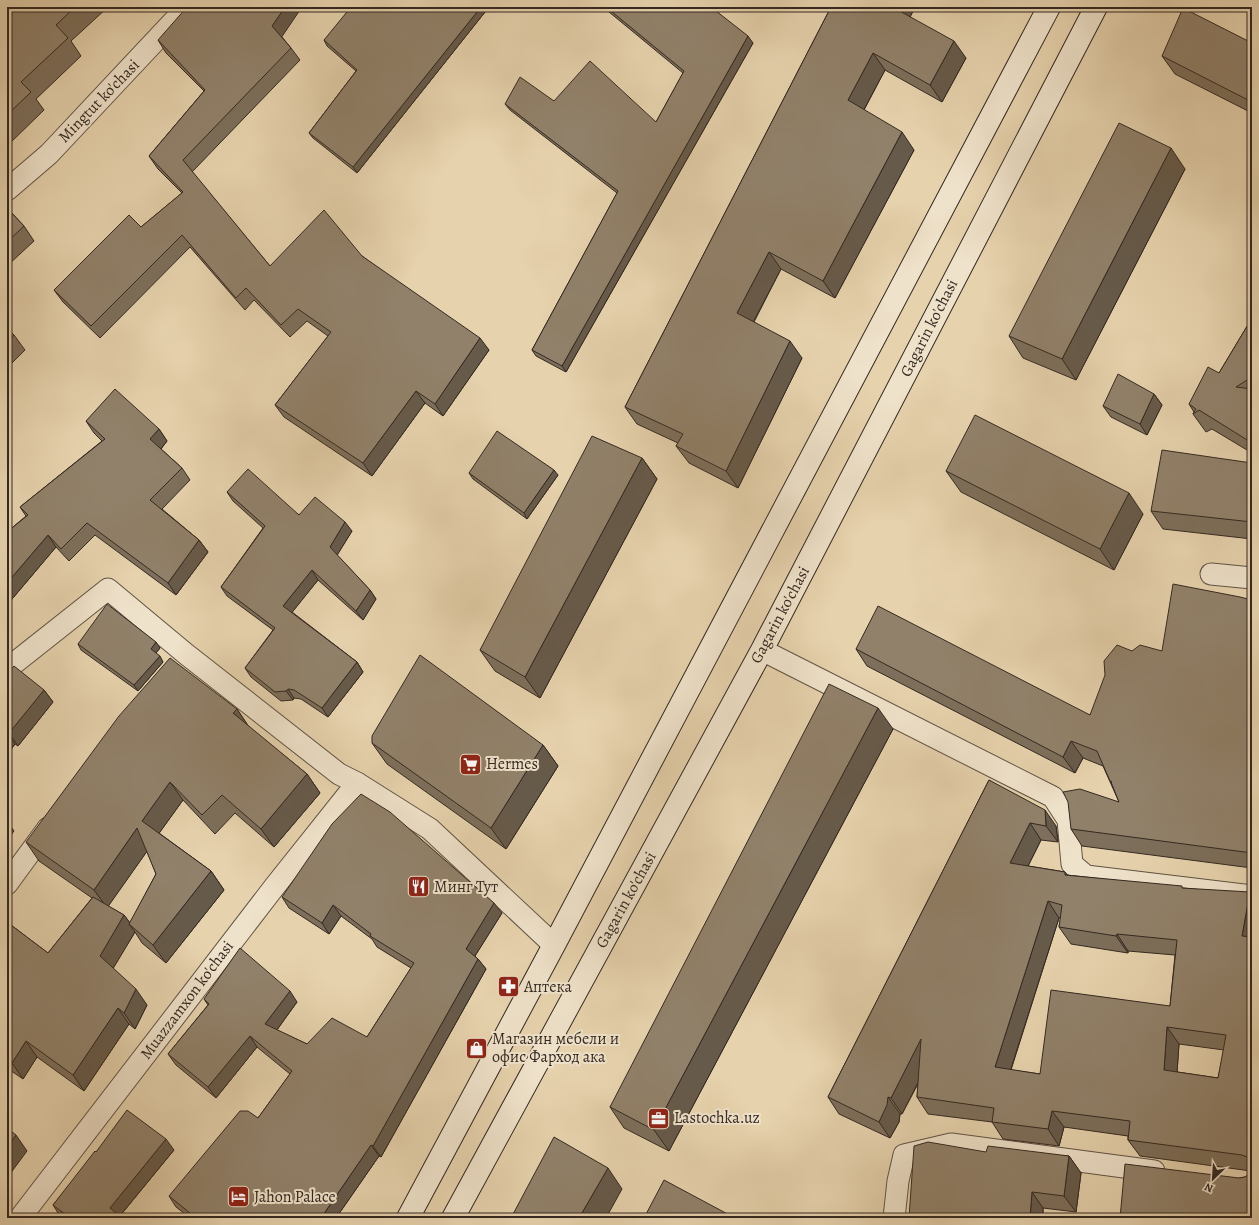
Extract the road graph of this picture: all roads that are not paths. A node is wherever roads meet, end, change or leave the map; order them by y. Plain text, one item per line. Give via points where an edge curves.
1 (188, 7) edge
2 (1049, 7) edge
3 (1096, 7) edge
4 (7, 190) edge
5 (1211, 574) dead end
6 (1252, 578) edge
7 (762, 650) junction
8 (186, 654) junction
9 (7, 669) edge
10 (171, 671) edge
11 (357, 783) junction
12 (58, 815) edge
13 (7, 884) edge
14 (1252, 896) edge
15 (554, 945) junction
16 (1170, 1173) edge
17 (20, 1218) edge
18 (408, 1218) edge
19 (453, 1218) edge
20 (894, 1218) edge

1 - 4 street, Mingtut ko'chasi via 49,154
2 - 15 main road
3 - 7 main road, Gagarin ko'chasi
5 - 6 street
7 - 14 street via 1053,798 1068,820 1072,864 1086,876
7 - 19 main road, Gagarin ko'chasi
8 - 9 street via 108,589
8 - 10 street
8 - 11 street via 339,774
11 - 15 street via 430,829
11 - 17 street, Muazzamxon ko'chasi via 274,886
12 - 13 street
15 - 18 main road
16 - 20 street via 951,1144 904,1155

